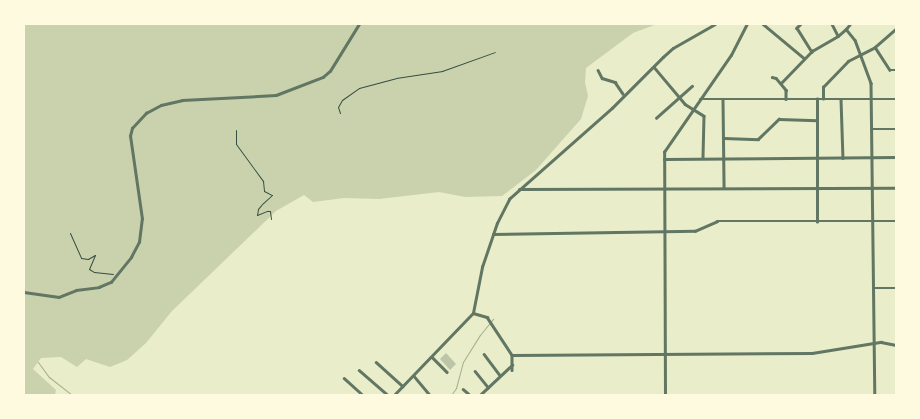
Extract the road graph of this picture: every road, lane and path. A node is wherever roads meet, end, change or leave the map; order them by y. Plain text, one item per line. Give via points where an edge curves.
1 (358, 24) edge
2 (402, 24) edge
3 (427, 24) edge
4 (715, 24) edge
5 (747, 24) edge
6 (763, 24) edge
7 (801, 24) edge
8 (832, 24) edge
9 (850, 24) edge
10 (846, 29) junction
11 (896, 29) edge
12 (838, 36) junction
13 (875, 47) junction
14 (495, 52) dead end
15 (812, 52) junction
16 (859, 55) junction
17 (805, 58) junction
18 (654, 67) junction
19 (598, 70) dead end
20 (896, 70) edge
21 (772, 77) dead end
22 (781, 83) junction
23 (692, 86) dead end
24 (623, 94) junction
25 (678, 96) junction
26 (818, 99) junction
27 (823, 99) junction
28 (842, 99) junction
29 (871, 99) junction
30 (896, 99) edge
31 (700, 100) junction
32 (724, 100) junction
33 (786, 100) junction
34 (694, 109) junction
35 (340, 113) dead end
36 (656, 118) dead end
37 (817, 120) junction
38 (871, 129) junction
39 (896, 129) edge
40 (236, 130) dead end
41 (724, 138) junction
42 (896, 157) edge
43 (664, 158) junction
44 (703, 158) junction
45 (818, 158) junction
46 (843, 158) junction
47 (871, 158) junction
48 (724, 159) junction
49 (817, 188) junction
50 (872, 188) junction
51 (896, 188) edge
52 (519, 189) junction
53 (724, 189) junction
54 (664, 190) junction
55 (272, 220) dead end
56 (872, 221) junction
57 (896, 221) edge
58 (817, 222) junction
59 (70, 233) dead end
60 (664, 233) junction
61 (494, 234) junction
62 (112, 278) dead end
63 (873, 288) junction
64 (896, 288) edge
65 (24, 292) edge
66 (472, 313) junction
67 (874, 343) junction
68 (896, 345) edge
69 (484, 354) dead end
70 (665, 354) junction
71 (512, 355) junction
72 (432, 357) junction
73 (376, 362) dead end
74 (512, 365) junction
75 (358, 370) dead end
76 (512, 370) dead end
77 (475, 371) dead end
78 (447, 372) dead end
79 (500, 375) junction
80 (414, 376) junction
81 (344, 378) dead end
82 (403, 386) junction
83 (488, 387) junction
84 (463, 389) dead end
85 (363, 395) edge
86 (388, 395) edge
87 (394, 395) edge
88 (430, 395) edge
89 (470, 395) edge
90 (480, 395) edge
91 (665, 395) edge
92 (875, 395) edge

1 - 65 street via 330,72 323,77 276,96 182,100 146,113 132,128 130,136 142,219 139,242 131,257 112,281 99,287 76,290 59,297
2 - 3 street
4 - 18 street via 673,48
5 - 31 street via 731,55
6 - 17 street
7 - 15 street via 797,28
8 - 12 street
9 - 10 street
10 - 12 street
10 - 16 street via 855,40
11 - 13 street
12 - 15 street
13 - 16 street
13 - 20 street via 890,70
14 - 35 path via 442,71 359,88 342,100 338,107
15 - 17 street
16 - 27 street via 848,61 823,87
16 - 29 street via 871,83
17 - 22 street
18 - 24 street
18 - 25 street
19 - 24 street via 602,78 616,84
21 - 22 street
22 - 33 street via 786,91
23 - 25 street
24 - 52 street via 612,108
25 - 34 street
25 - 36 street
26 - 27 street
26 - 33 street
26 - 37 street
27 - 28 street
28 - 29 street
28 - 46 street
29 - 30 street
29 - 38 street
31 - 32 street
31 - 34 street
32 - 33 street
32 - 41 street
34 - 43 street via 664,152
34 - 44 street via 704,116
37 - 41 street via 779,119 758,139
37 - 45 street
38 - 39 street
38 - 47 street
40 - 55 path via 236,144 263,181 264,191 272,195 262,203 257,215 267,210
41 - 48 street
42 - 47 street
43 - 44 street
43 - 54 street
44 - 48 street
45 - 46 street
45 - 48 street
45 - 49 street
46 - 47 street
47 - 50 street
48 - 53 street
49 - 50 street
49 - 53 street
49 - 58 street
50 - 51 street
50 - 56 street
52 - 54 street
52 - 61 street via 504,206
53 - 54 street
54 - 60 street
56 - 57 street
56 - 58 street
56 - 63 street
58 - 60 street via 717,221 695,231
59 - 62 path via 81,258 95,255 89,269 112,273
60 - 61 street
60 - 70 street
61 - 66 street via 482,267
63 - 64 street
63 - 67 street
66 - 71 street via 487,317
66 - 72 street
67 - 68 street
67 - 70 street via 812,353
67 - 92 street
69 - 79 street
70 - 71 street
70 - 91 street
71 - 74 street
72 - 78 street
72 - 80 street
73 - 82 street
74 - 76 street
74 - 79 street
75 - 86 street
77 - 83 street
79 - 83 street
80 - 82 street
80 - 88 street
81 - 85 street
82 - 87 street
83 - 90 street
84 - 89 street

